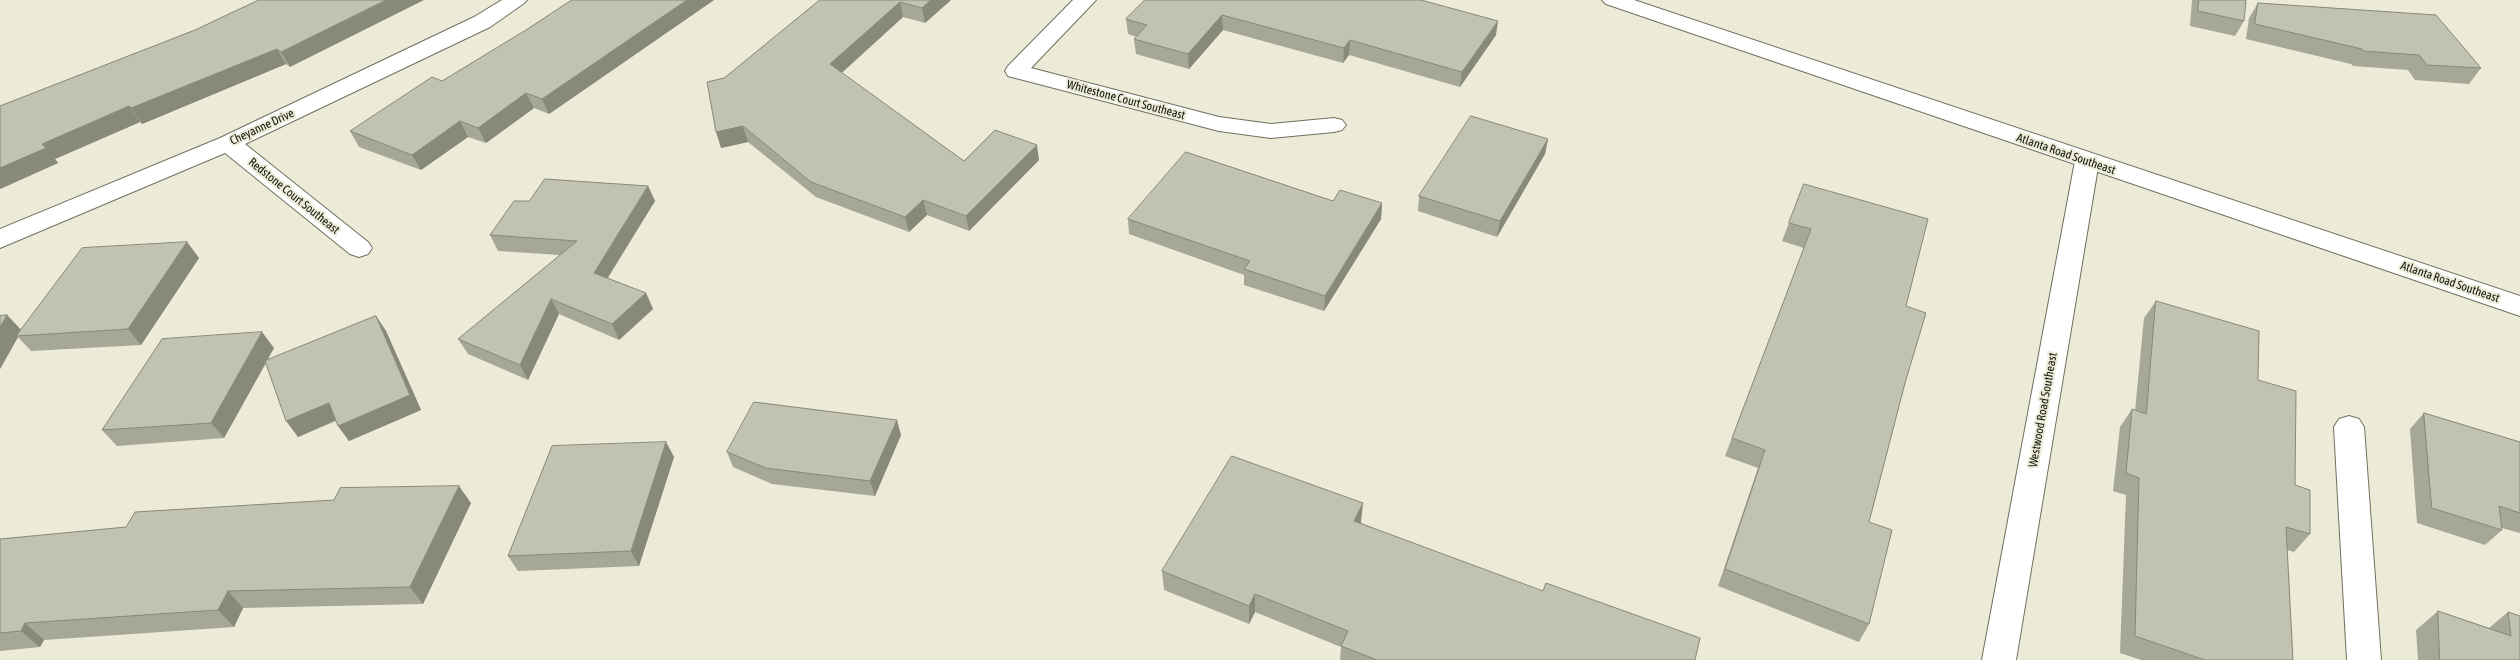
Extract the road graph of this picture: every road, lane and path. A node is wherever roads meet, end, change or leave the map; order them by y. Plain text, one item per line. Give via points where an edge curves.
1 (516, 0) edge
2 (1085, 0) edge
3 (1614, 0) edge
4 (1334, 125) dead end
5 (228, 143) junction
6 (2087, 160) junction
7 (0, 238) edge
8 (359, 248) dead end
9 (2520, 306) edge
10 (2349, 427) dead end
11 (1999, 660) edge
12 (2364, 660) edge

1 - 5 street, Cheyanne Drive via 482,22
2 - 4 street, Whitestone Court Southeast via 1016,71 1219,124 1271,131
3 - 6 street, Atlanta Road Southeast
5 - 7 street, Cheyanne Drive
5 - 8 street, Redstone Court Southeast
6 - 9 street, Atlanta Road Southeast
6 - 11 street, Westwood Road Southeast
10 - 12 street

